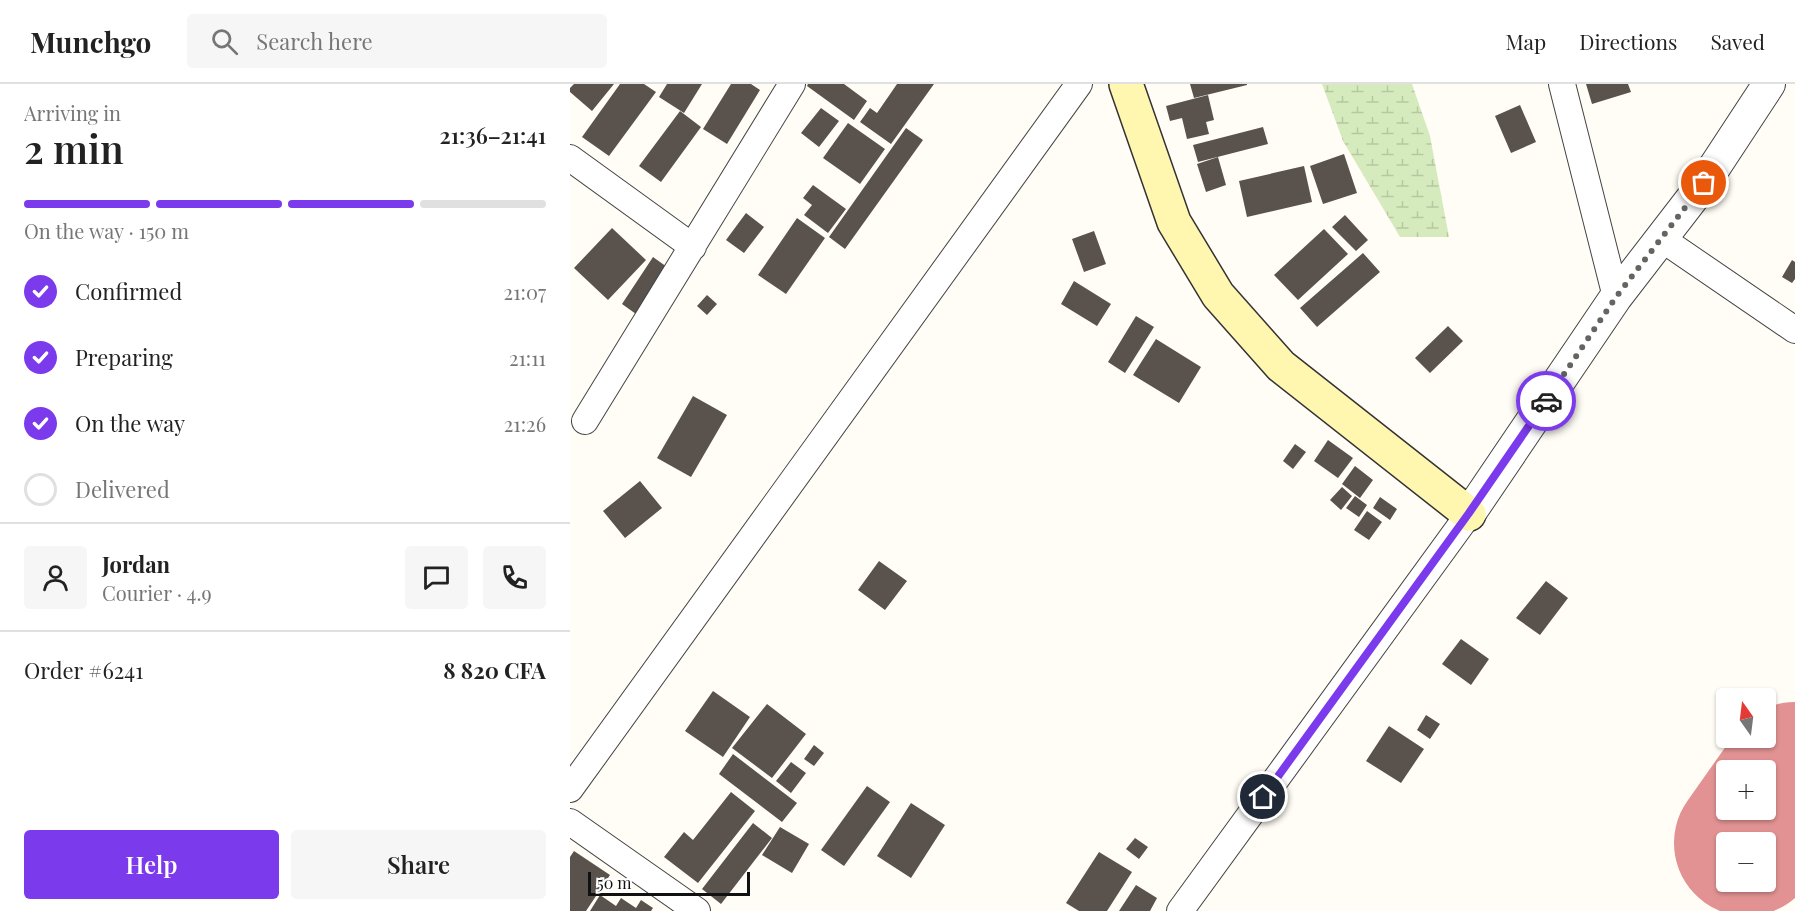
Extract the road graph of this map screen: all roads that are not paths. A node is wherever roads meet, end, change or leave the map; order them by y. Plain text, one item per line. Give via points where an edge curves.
1 (792, 84) edge
2 (1079, 84) edge
3 (1126, 84) edge
4 (1562, 84) edge
5 (1769, 84) edge
6 (570, 158) edge
7 (1662, 239) junction
8 (693, 247) junction
9 (1616, 297) junction
10 (1795, 330) edge
11 (585, 421) dead end
12 (1469, 513) junction
13 (570, 789) edge
14 (570, 822) edge
15 (697, 911) edge
16 (1180, 911) edge

1 - 8 street
2 - 13 street
3 - 12 main road via 1174,222 1218,295 1281,366
4 - 9 street
5 - 7 street
6 - 8 street
7 - 9 street
7 - 10 street
8 - 11 street
9 - 12 street
12 - 16 street
14 - 15 street

